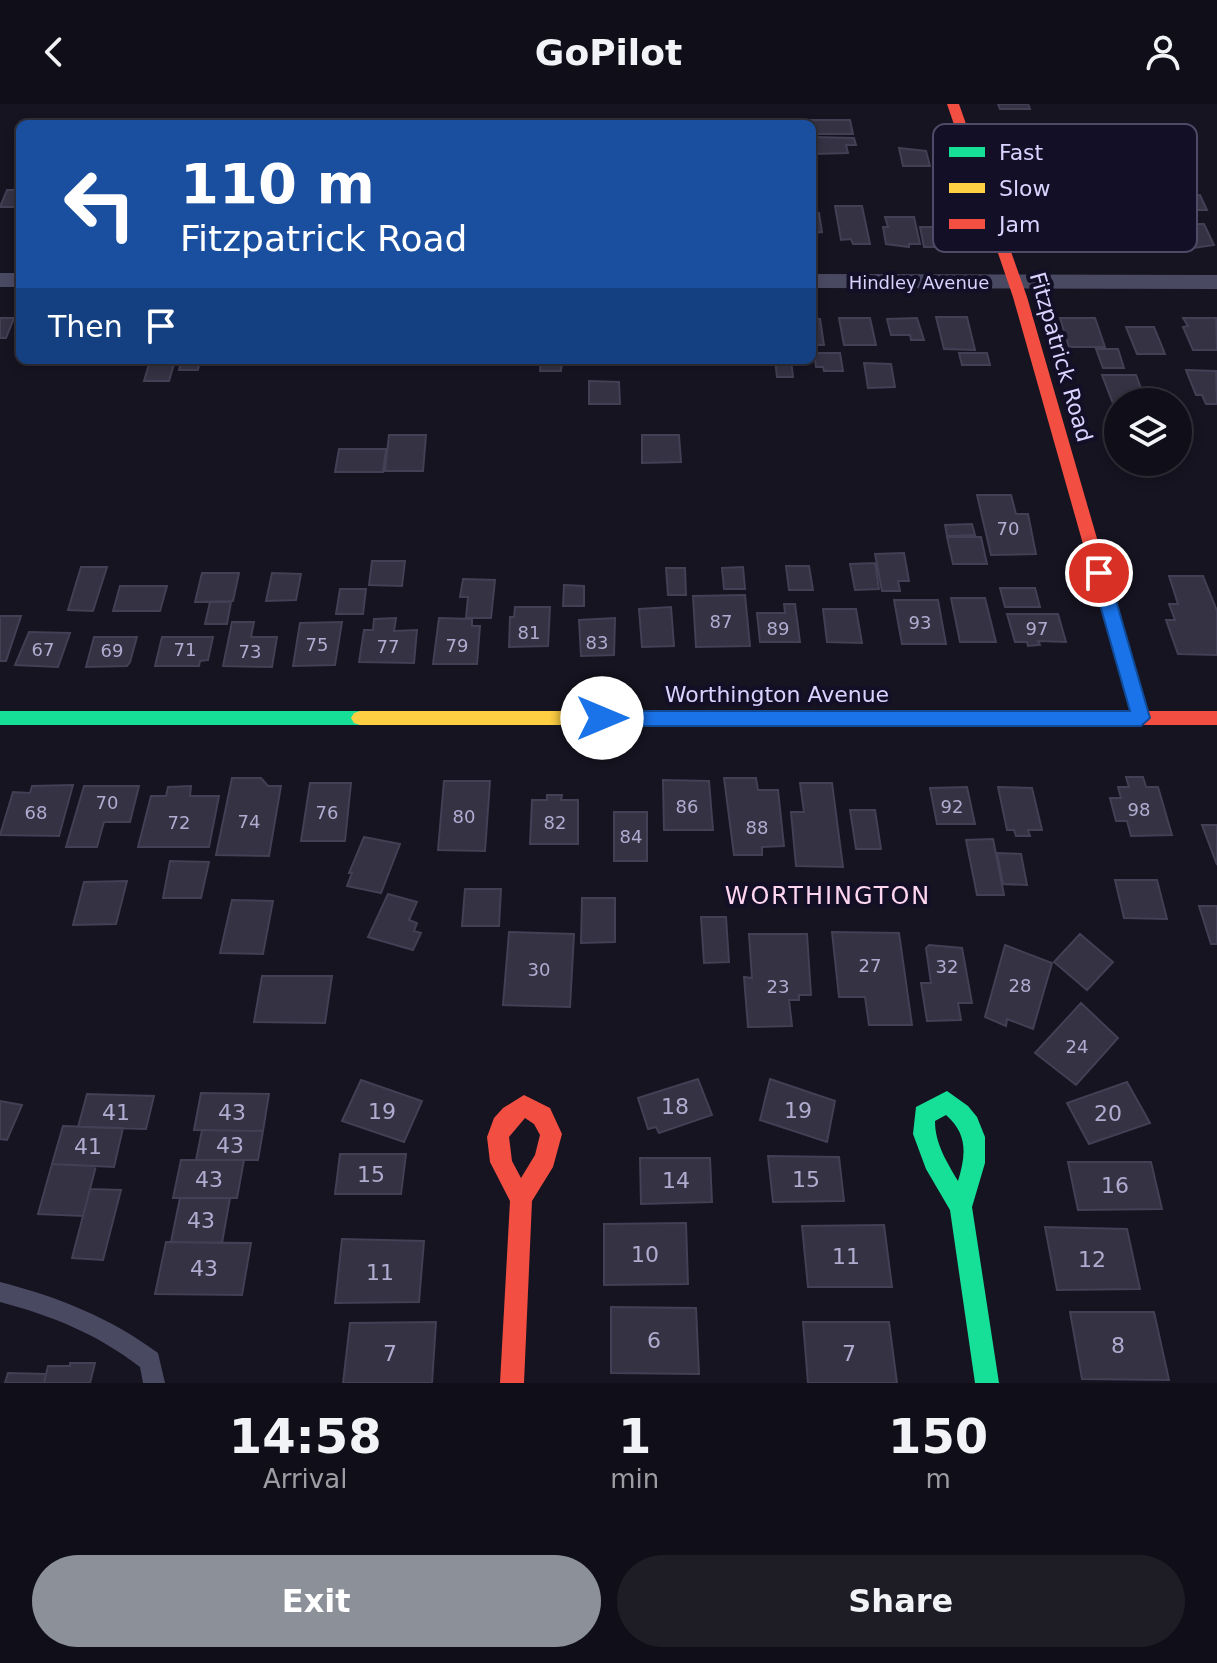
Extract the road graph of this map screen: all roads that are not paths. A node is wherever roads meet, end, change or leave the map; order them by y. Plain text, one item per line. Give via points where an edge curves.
1 (953, 104) edge
2 (960, 124) edge
3 (1005, 252) edge
4 (816, 281) edge
5 (1015, 282) junction
6 (1217, 282) edge
7 (0, 718) edge
8 (1141, 718) junction
9 (1217, 718) edge
10 (521, 1198) dead end
11 (961, 1207) junction
12 (0, 1292) edge
13 (154, 1383) edge
14 (512, 1383) edge
15 (987, 1383) edge

1 - 2 street, Fitzpatrick Road
3 - 5 street, Fitzpatrick Road
4 - 5 street, Hindley Avenue
5 - 6 street, Hindley Avenue
5 - 8 street, Fitzpatrick Road
7 - 8 street, Worthington Avenue
8 - 9 street, Worthington Avenue
10 - 14 street
11 - 11 street via 976,1163 975,1133 964,1111 947,1102 924,1115 924,1134
11 - 15 street
12 - 13 lane via 80,1315 118,1336 150,1361

